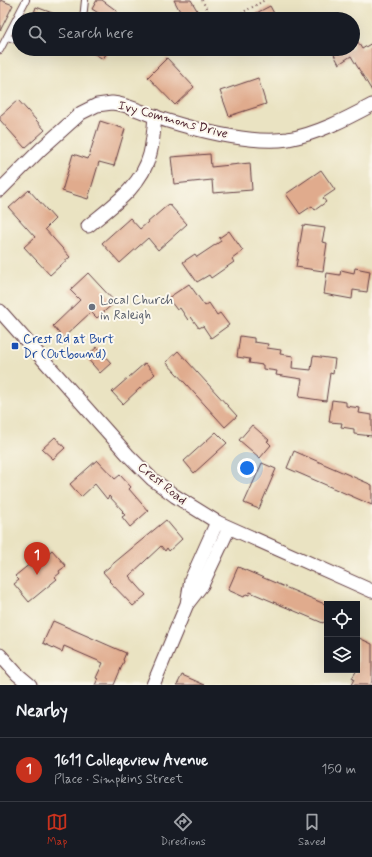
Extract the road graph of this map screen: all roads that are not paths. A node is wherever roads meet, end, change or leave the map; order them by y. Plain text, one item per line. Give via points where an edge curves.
1 (26, 0) edge
2 (85, 0) edge
3 (20, 12) edge
4 (84, 12) edge
5 (12, 27) edge
6 (7, 37) junction
7 (12, 39) edge
8 (0, 50) edge
9 (372, 104) edge
10 (155, 116) junction
11 (0, 190) edge
12 (88, 226) dead end
13 (1, 314) edge
14 (217, 522) junction
15 (229, 528) junction
16 (372, 591) edge
17 (187, 604) junction
18 (0, 654) edge
19 (30, 685) edge
20 (153, 685) edge

1 - 3 lane
2 - 4 lane
5 - 6 lane
6 - 7 lane
6 - 8 lane
9 - 10 street, Ivy Commons Drive via 307,134 275,140 238,138
10 - 11 street, Ivy Commons Drive via 119,104 104,103 88,108 41,149
10 - 12 street via 150,154 138,181
13 - 14 street, Crest Road via 147,474 175,496
14 - 15 street, Crest Road
14 - 17 street via 191,580
15 - 16 street, Crest Road
15 - 17 street via 202,585
17 - 20 street
18 - 19 street

